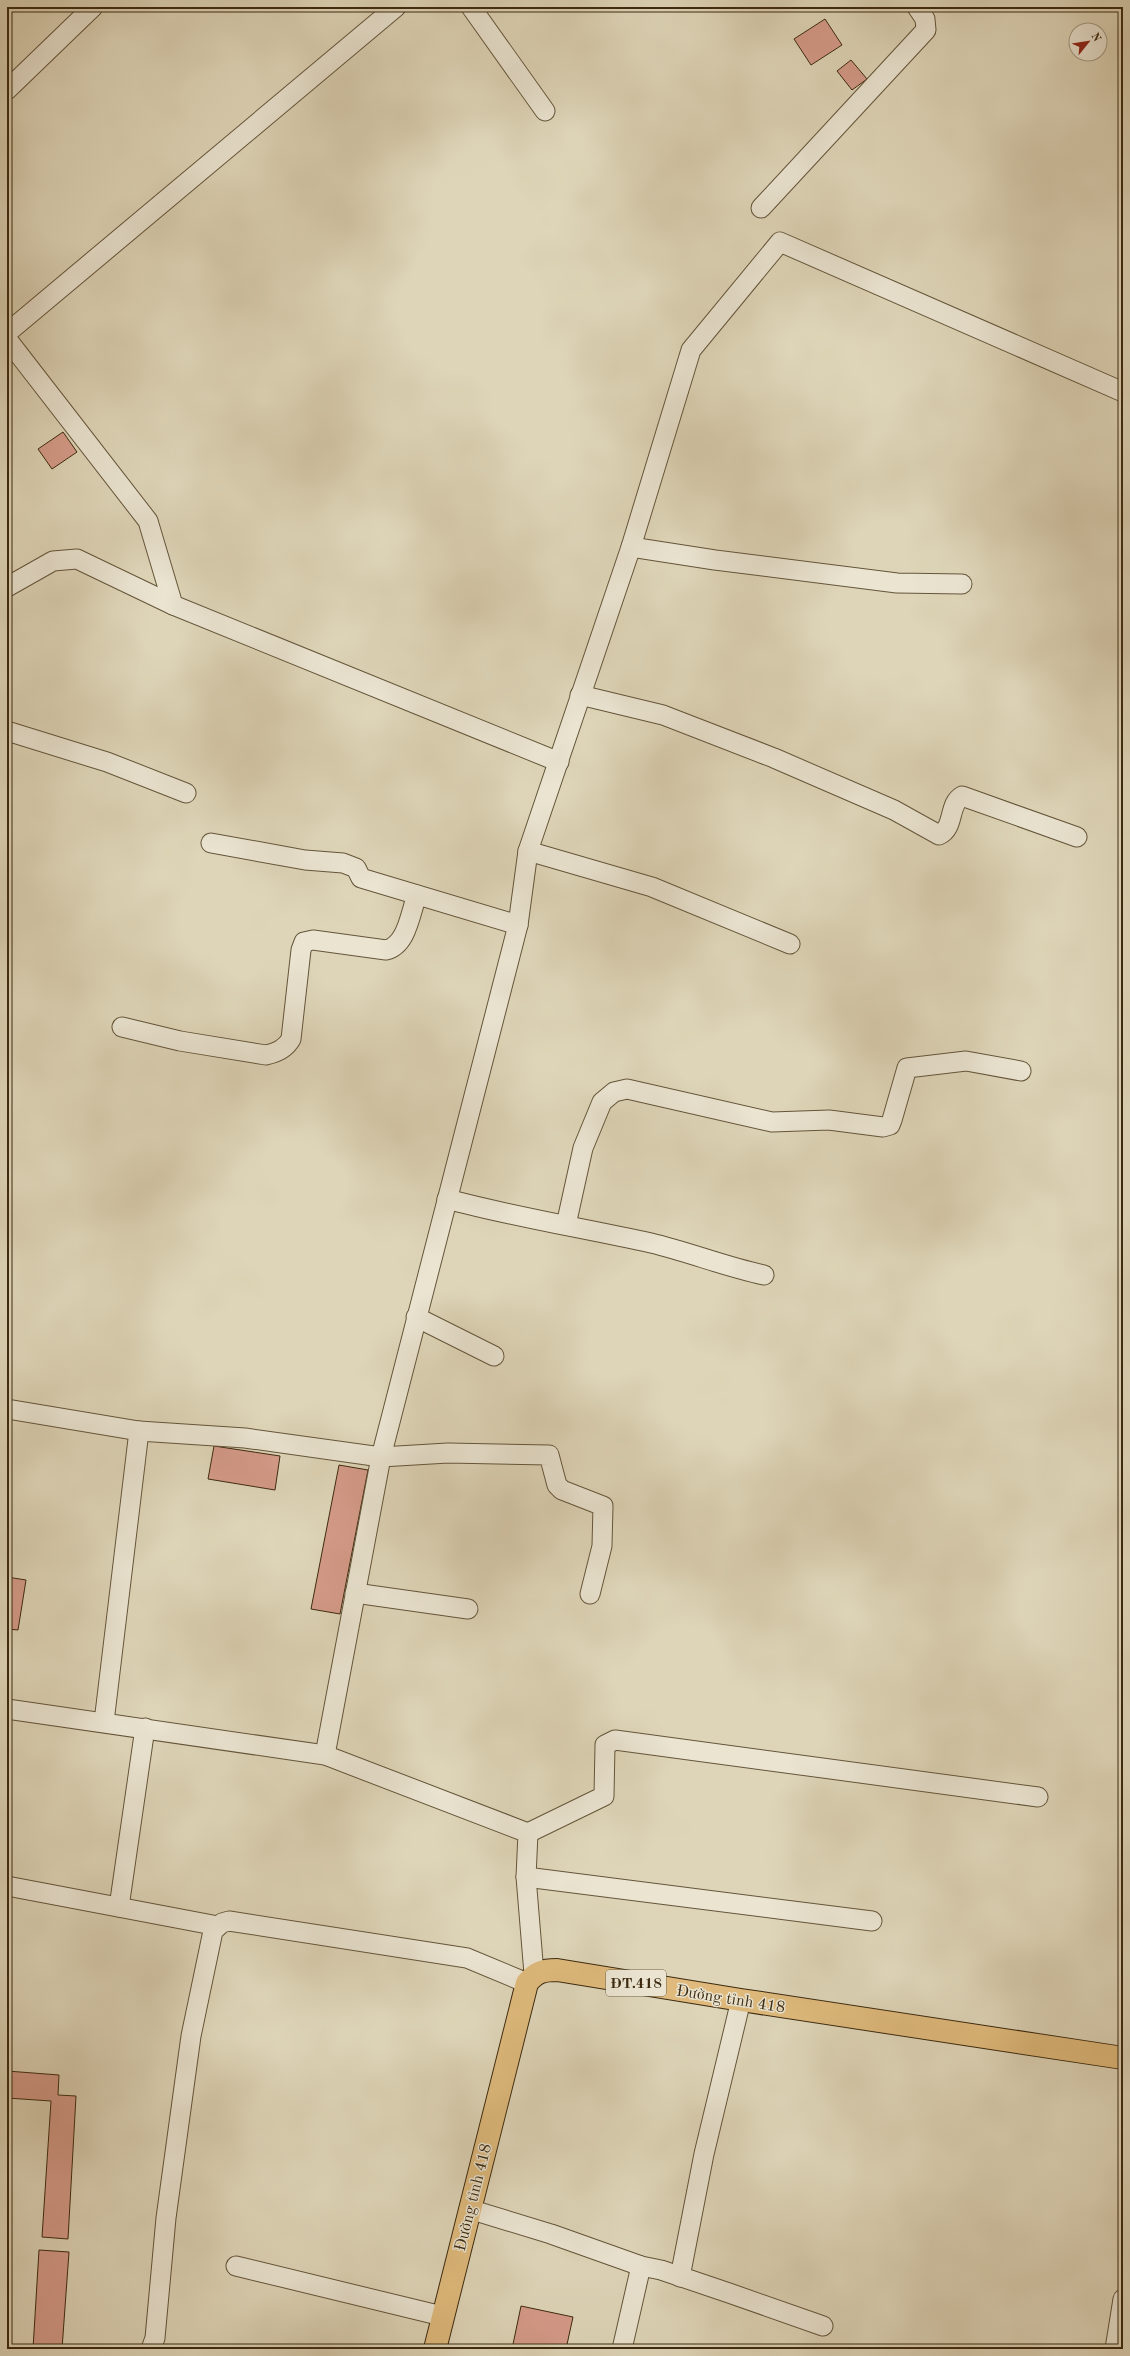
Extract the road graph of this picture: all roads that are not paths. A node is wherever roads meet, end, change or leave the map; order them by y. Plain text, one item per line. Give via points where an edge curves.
1 (93, 7) edge
2 (396, 7) edge
3 (471, 7) edge
4 (918, 7) edge
5 (7, 90) edge
6 (545, 111) dead end
7 (762, 208) dead end
8 (7, 333) edge
9 (7, 339) edge
10 (1123, 392) edge
11 (631, 547) junction
12 (962, 584) dead end
13 (7, 588) edge
14 (173, 605) junction
15 (580, 695) junction
16 (7, 732) edge
17 (558, 762) junction
18 (186, 793) dead end
19 (1077, 837) dead end
20 (212, 843) dead end
21 (528, 851) junction
22 (417, 895) junction
23 (518, 925) junction
24 (790, 944) dead end
25 (122, 1027) dead end
26 (1021, 1071) dead end
27 (447, 1199) junction
28 (566, 1225) junction
29 (764, 1275) dead end
30 (416, 1317) junction
31 (494, 1356) dead end
32 (7, 1409) edge
33 (139, 1431) junction
34 (381, 1456) junction
35 (355, 1593) junction
36 (590, 1594) dead end
37 (468, 1609) dead end
38 (7, 1709) edge
39 (104, 1722) junction
40 (145, 1728) junction
41 (326, 1755) junction
42 (1038, 1797) dead end
43 (528, 1833) junction
44 (526, 1877) junction
45 (7, 1886) edge
46 (119, 1907) junction
47 (872, 1921) dead end
48 (218, 1926) junction
49 (531, 1979) junction
50 (741, 2000) junction
51 (1123, 2058) edge
52 (469, 2209) junction
53 (236, 2266) dead end
54 (641, 2266) junction
55 (680, 2276) junction
56 (1123, 2299) edge
57 (442, 2316) junction
58 (823, 2326) dead end
59 (151, 2349) edge
60 (435, 2349) edge
61 (622, 2349) edge
62 (1115, 2349) edge

1 - 5 street
2 - 8 street
3 - 6 street
4 - 7 street via 925,19 926,30
9 - 14 street via 148,521
10 - 11 street via 780,242 691,350
11 - 12 street via 897,583
11 - 15 street
13 - 14 street via 53,561 77,559
14 - 17 street
15 - 17 street
15 - 19 street via 663,715 774,758 894,810 939,835 947,829 962,796
16 - 18 street via 86,755
17 - 21 street
20 - 22 street via 305,860 343,863 356,868 361,878
21 - 23 street
21 - 24 street via 652,887
22 - 23 street
22 - 25 street via 402,940 395,948 386,950 313,940 304,942 291,1039 283,1048 272,1054 180,1041
23 - 27 street
26 - 28 street via 966,1062 907,1068 890,1125 883,1127 829,1120 772,1122 627,1089 614,1092 602,1102 583,1148
27 - 28 street
27 - 30 street
28 - 29 street via 683,1251 739,1270
30 - 31 street
30 - 34 street
32 - 33 street
33 - 34 street via 245,1438
33 - 39 street
34 - 35 street
34 - 36 street via 448,1453 549,1455 557,1485 562,1490 603,1506 602,1546
35 - 37 street
35 - 41 street
38 - 39 street
39 - 40 street
40 - 41 street
40 - 46 street
41 - 43 street
42 - 43 street via 615,1740 605,1744 604,1796
43 - 44 street
44 - 47 street
44 - 49 street
45 - 46 street
46 - 48 street
48 - 49 street via 229,1921 467,1958
48 - 59 street via 211,1936 191,2036 166,2218 155,2338
49 - 50 main road, Đường tỉnh 418 / ĐT.418 via 543,1970 556,1970
49 - 52 main road, Đường tỉnh 418
50 - 51 main road, Đường tỉnh 418 / ĐT.418
50 - 55 street via 704,2154
52 - 54 street via 551,2234
52 - 57 main road, Đường tỉnh 418
53 - 57 street
54 - 55 street
54 - 61 street
55 - 58 street
56 - 62 street
57 - 60 main road, Đường tỉnh 418

